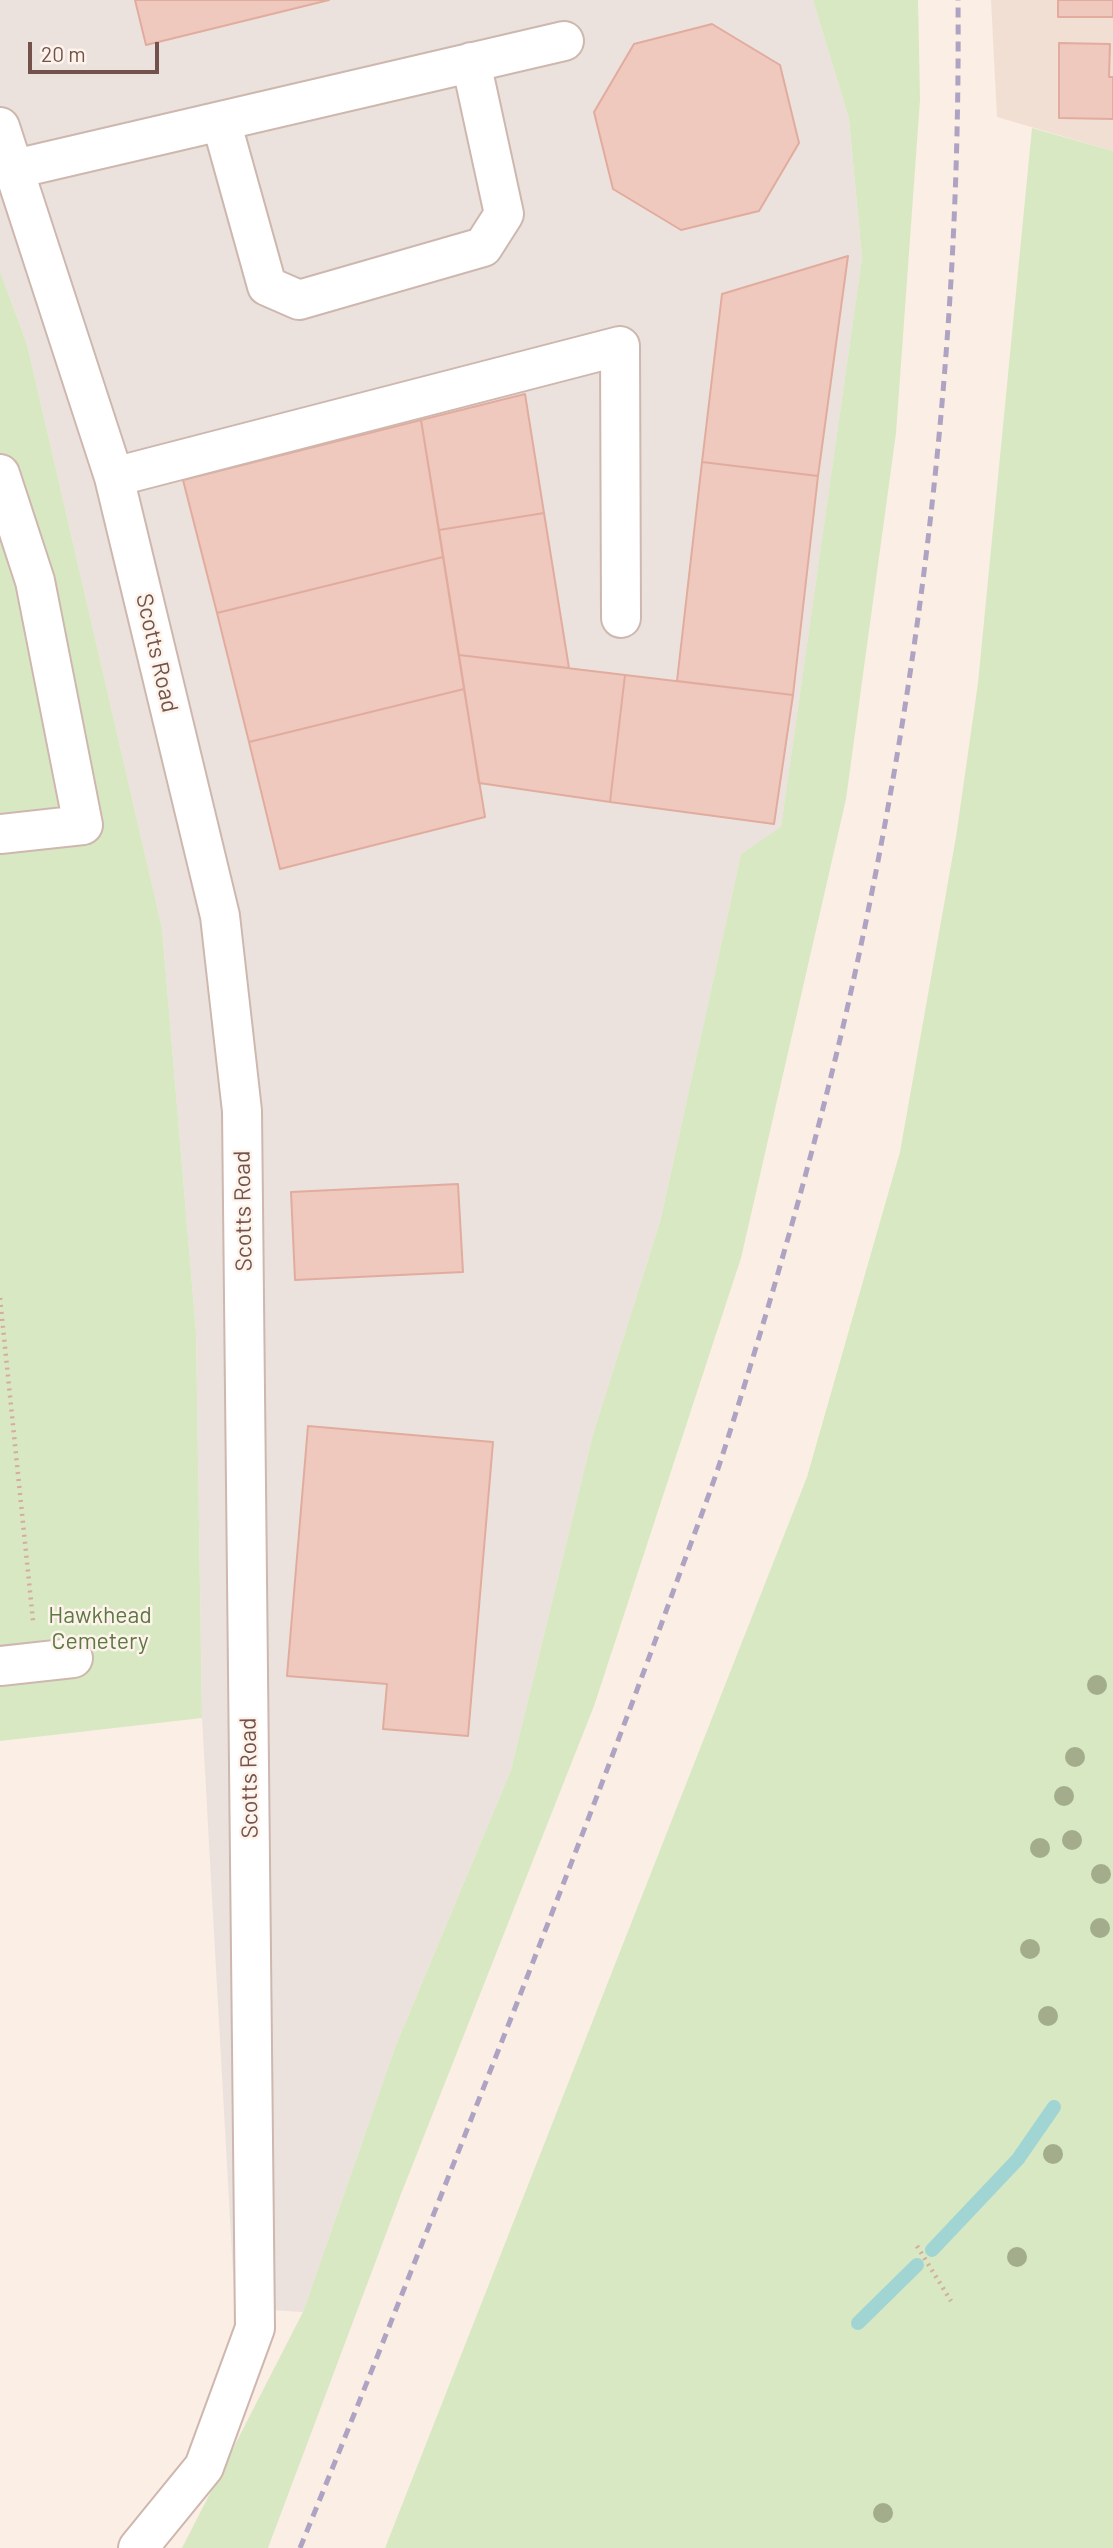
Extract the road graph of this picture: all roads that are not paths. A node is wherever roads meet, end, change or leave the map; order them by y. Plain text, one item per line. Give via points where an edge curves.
1 (564, 41) dead end
2 (471, 62) junction
3 (221, 121) junction
4 (0, 127) edge
5 (15, 169) junction
6 (0, 474) edge
7 (114, 477) junction
8 (621, 618) dead end
9 (0, 834) edge
10 (55, 1660) road end
11 (0, 1666) edge
12 (138, 2548) edge

1 - 2 street
2 - 3 street
2 - 3 street via 505,214 483,247 299,300 267,286
3 - 5 street
4 - 5 street, Scotts Road
5 - 7 street, Scotts Road
6 - 9 street via 36,581 83,824
7 - 8 street via 620,346
7 - 12 street, Scotts Road via 220,916 242,1111 255,2328 204,2467
10 - 11 street

